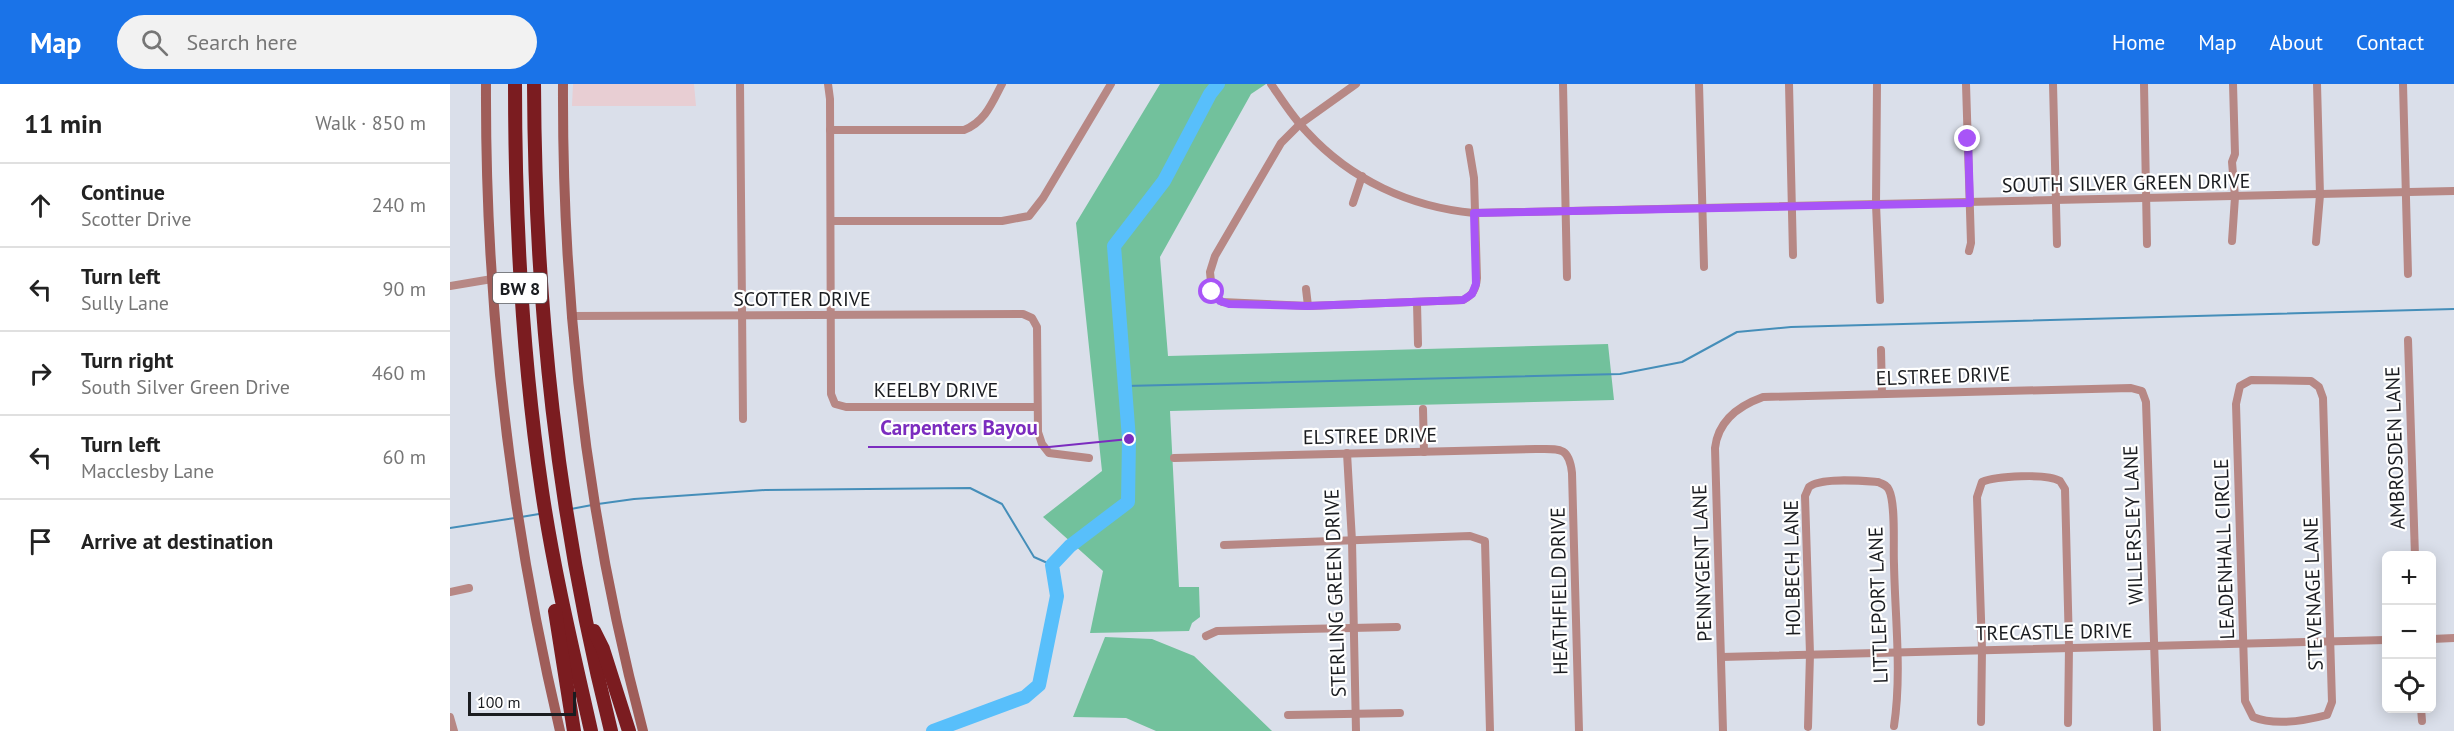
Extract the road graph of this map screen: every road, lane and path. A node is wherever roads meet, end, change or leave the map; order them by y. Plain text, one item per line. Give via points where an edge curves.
1 (486, 84) edge
2 (515, 84) edge
3 (534, 84) edge
4 (563, 84) edge
5 (740, 84) edge
6 (828, 84) edge
7 (1002, 84) edge
8 (1111, 84) edge
9 (1271, 84) edge
10 (1356, 84) edge
11 (1563, 84) edge
12 (1700, 84) edge
13 (1789, 84) edge
14 (1877, 84) edge
15 (1966, 84) edge
16 (2053, 84) edge
17 (2144, 84) edge
18 (2233, 84) edge
19 (2317, 84) edge
20 (2403, 84) edge
21 (1300, 124) junction
22 (830, 130) junction
23 (1469, 148) dead end
24 (1362, 176) junction
25 (2454, 191) edge
26 (2406, 193) junction
27 (2320, 195) junction
28 (2235, 196) junction
29 (2148, 199) junction
30 (2057, 201) junction
31 (1353, 203) dead end
32 (1970, 203) junction
33 (1876, 204) junction
34 (1792, 207) junction
35 (1702, 209) junction
36 (1566, 212) junction
37 (1474, 213) junction
38 (831, 221) junction
39 (2232, 241) dead end
40 (2316, 242) dead end
41 (2057, 244) dead end
42 (2147, 244) dead end
43 (1968, 251) dead end
44 (1792, 255) dead end
45 (1704, 267) dead end
46 (2408, 274) dead end
47 (1567, 277) dead end
48 (492, 279) junction
49 (450, 286) edge
50 (1306, 289) dead end
51 (1880, 300) dead end
52 (1417, 303) junction
53 (1308, 306) junction
54 (572, 316) junction
55 (741, 316) junction
56 (832, 316) junction
57 (2408, 340) dead end
58 (1418, 344) dead end
59 (1881, 350) dead end
60 (2240, 386) joint
61 (2142, 391) joint
62 (1882, 394) junction
63 (1037, 406) junction
64 (1745, 406) joint
65 (1423, 409) dead end
66 (743, 419) dead end
67 (1424, 452) junction
68 (1565, 452) joint
69 (1347, 453) junction
70 (1089, 458) dead end
71 (1174, 458) dead end
72 (1885, 484) joint
73 (1352, 541) junction
74 (1224, 545) dead end
75 (2415, 551) edge
76 (557, 582) junction
77 (469, 588) dead end
78 (450, 592) edge
79 (583, 608) junction
80 (1397, 627) dead end
81 (1353, 628) junction
82 (1206, 636) dead end
83 (2436, 639) edge
84 (2454, 639) edge
85 (2382, 640) edge
86 (2331, 641) junction
87 (2243, 644) junction
88 (2069, 647) junction
89 (2153, 647) junction
90 (1982, 650) junction
91 (1897, 652) junction
92 (1810, 654) junction
93 (1721, 657) junction
94 (2248, 710) joint
95 (1400, 713) dead end
96 (2421, 713) edge
97 (1355, 714) junction
98 (1288, 715) dead end
99 (450, 717) edge
100 (2422, 721) dead end
101 (1981, 722) dead end
102 (2068, 723) dead end
103 (1894, 726) dead end
104 (1808, 727) dead end
105 (454, 731) edge
106 (560, 731) edge
107 (574, 731) edge
108 (591, 731) edge
109 (611, 731) edge
110 (629, 731) edge
111 (643, 731) edge
112 (1356, 731) edge
113 (1490, 731) edge
114 (1579, 731) edge
115 (1723, 731) edge
116 (2157, 731) edge

1 - 48 main road, BW 8
2 - 76 highway, BW 8 via 518,263 542,490
3 - 79 highway, BW 8 via 534,183 545,351 562,488
4 - 54 main road, BW 8 via 563,187
5 - 55 street
6 - 22 street
7 - 22 street via 985,116 964,130
8 - 38 street via 1029,216 1002,220
9 - 21 street, SOUTH SILVER GREEN DRIVE
10 - 21 street
11 - 36 street
12 - 35 street
13 - 34 street
14 - 33 street
15 - 32 street
16 - 30 street
17 - 29 street
18 - 28 street
19 - 27 street
20 - 26 street
21 - 24 street, SOUTH SILVER GREEN DRIVE via 1328,153
21 - 53 street via 1281,143 1211,265 1212,292 1222,302
22 - 38 street
23 - 37 street
24 - 31 street
24 - 37 street, SOUTH SILVER GREEN DRIVE via 1410,200
25 - 26 street, SOUTH SILVER GREEN DRIVE
26 - 27 street, SOUTH SILVER GREEN DRIVE
26 - 46 street
27 - 28 street, SOUTH SILVER GREEN DRIVE
27 - 40 street
28 - 29 street, SOUTH SILVER GREEN DRIVE
28 - 39 street
29 - 30 street, SOUTH SILVER GREEN DRIVE
29 - 42 street
30 - 32 street, SOUTH SILVER GREEN DRIVE
30 - 41 street
32 - 33 street, SOUTH SILVER GREEN DRIVE
32 - 43 street
33 - 34 street, SOUTH SILVER GREEN DRIVE
33 - 51 street
34 - 35 street, SOUTH SILVER GREEN DRIVE
34 - 44 street
35 - 36 street, SOUTH SILVER GREEN DRIVE
35 - 45 street
36 - 37 street, SOUTH SILVER GREEN DRIVE
36 - 47 street
37 - 52 street via 1476,284 1469,297
38 - 56 street
48 - 49 street
48 - 106 main road, BW 8 via 513,494
50 - 53 street
52 - 53 street
52 - 58 street
54 - 55 street, SCOTTER DRIVE
54 - 111 main road, BW 8 via 597,521
55 - 56 street, SCOTTER DRIVE
55 - 66 street
56 - 63 street, SCOTTER DRIVE via 1023,314 1032,318 1037,327
56 - 63 street, KEELBY DRIVE via 831,393 835,404
57 - 75 street, AMBROSDEN LANE
59 - 62 street
60 - 86 street, STEVENAGE LANE via 2251,380 2304,380 2319,387 2324,408
60 - 87 street, LEADENHALL CIRCLE via 2236,404
61 - 62 street, ELSTREE DRIVE via 2132,388
61 - 89 street, WILLERSLEY LANE via 2146,402
62 - 64 street, ELSTREE DRIVE via 1763,398
63 - 70 street via 1038,432 1049,453
64 - 93 street, PENNYGENT LANE via 1726,419 1716,437
65 - 67 street
67 - 68 street, ELSTREE DRIVE
67 - 69 street, ELSTREE DRIVE
68 - 114 street, HEATHFIELD DRIVE via 1572,473
69 - 71 street, ELSTREE DRIVE
69 - 73 street, STERLING GREEN DRIVE
72 - 91 street, LITTLEPORT LANE via 1891,500
72 - 92 street, HOLBECH LANE via 1830,481 1808,488 1804,509
73 - 74 street
73 - 81 street, STERLING GREEN DRIVE
73 - 113 street via 1470,536 1485,541
76 - 107 highway via 554,605
76 - 108 highway, BW 8
77 - 78 street
79 - 109 highway, BW 8
79 - 110 highway via 603,649
80 - 81 street
81 - 82 street via 1217,631
81 - 97 street, STERLING GREEN DRIVE
83 - 84 street
85 - 86 street, TRECASTLE DRIVE
86 - 87 street, TRECASTLE DRIVE
86 - 94 street, STEVENAGE LANE via 2332,702 2327,716 2262,721
87 - 89 street, TRECASTLE DRIVE
87 - 94 street, LEADENHALL CIRCLE
88 - 89 street, TRECASTLE DRIVE
88 - 90 street, TRECASTLE DRIVE
88 - 90 street via 2065,489 2056,478 1991,478 1983,482 1977,497
88 - 102 street
89 - 116 street, WILLERSLEY LANE
90 - 91 street, TRECASTLE DRIVE
90 - 101 street
91 - 92 street, TRECASTLE DRIVE
91 - 103 street, LITTLEPORT LANE
92 - 93 street, TRECASTLE DRIVE
92 - 104 street, HOLBECH LANE
93 - 115 street, PENNYGENT LANE
95 - 97 street
96 - 100 street
97 - 98 street
97 - 112 street, STERLING GREEN DRIVE
99 - 105 street

